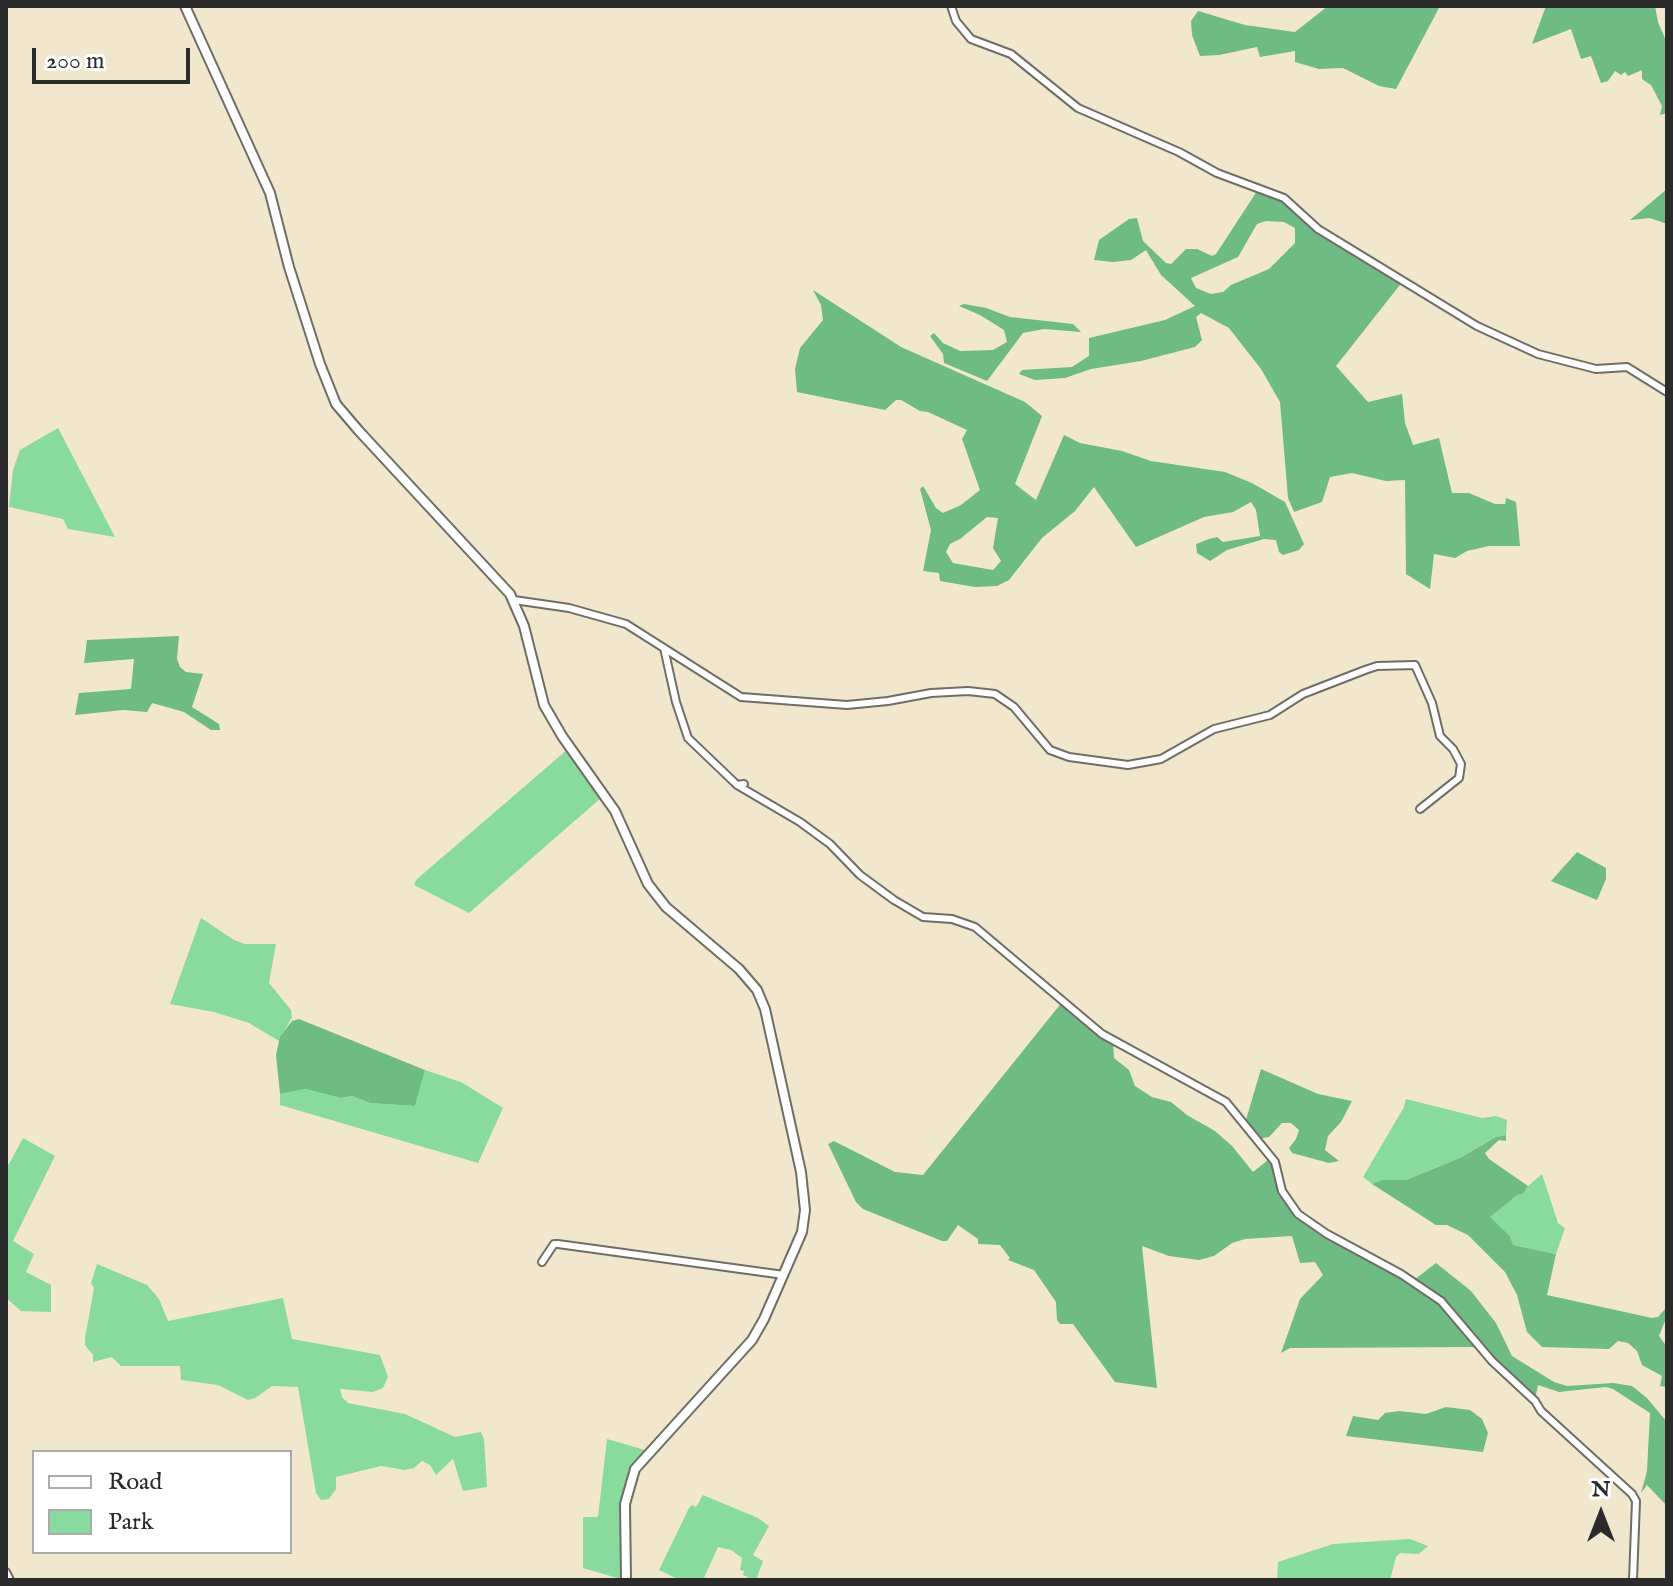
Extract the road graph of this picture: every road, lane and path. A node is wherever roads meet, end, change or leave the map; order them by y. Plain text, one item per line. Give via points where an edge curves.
1 (185, 6) edge
2 (951, 6) edge
3 (1667, 392) edge
4 (514, 600) junction
5 (664, 648) junction
6 (1420, 809) dead end
7 (542, 1262) dead end
8 (784, 1275) junction
9 (6, 1572) edge
10 (10, 1580) edge
11 (626, 1580) edge
12 (1633, 1580) edge

1 - 4 main road via 263,176 336,404
2 - 3 street via 971,39 1011,54 1084,111 1284,198 1318,229 1477,326 1538,354 1596,369 1627,367
4 - 5 street via 611,619
4 - 8 main road via 544,705 615,811 648,884 666,907 739,969 760,996 804,1194 802,1232
5 - 6 street via 735,694 754,699 847,705 931,693 995,694 1014,707 1050,750 1128,765 1161,759 1214,729 1270,715 1303,694 1365,670 1415,665 1440,736 1461,764 1459,778
5 - 12 street via 688,738 741,784 830,844 894,900 923,917 975,927 1102,1034 1226,1102 1277,1166 1282,1191 1298,1214 1441,1301 1541,1411 1632,1494
7 - 8 street via 558,1244
8 - 11 main road via 752,1340 635,1469 625,1504
9 - 10 street

